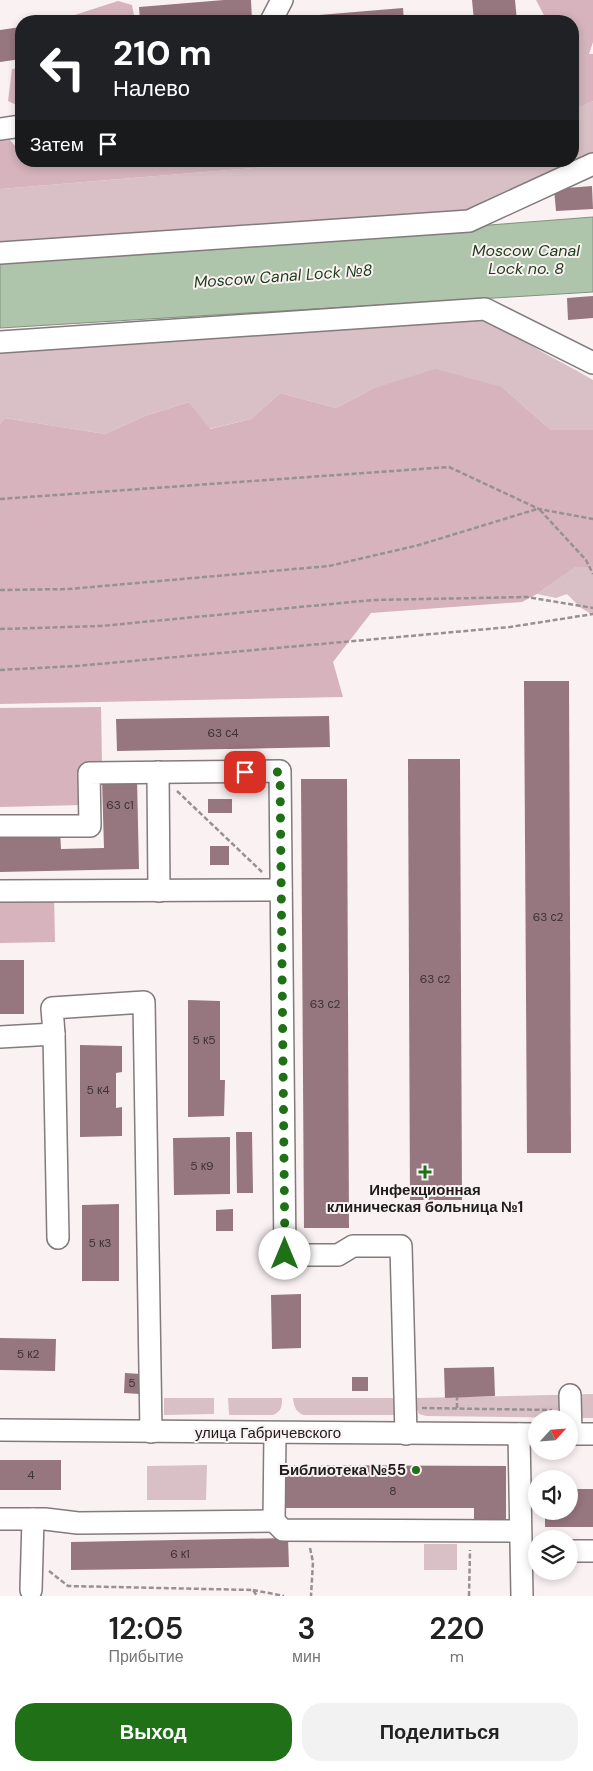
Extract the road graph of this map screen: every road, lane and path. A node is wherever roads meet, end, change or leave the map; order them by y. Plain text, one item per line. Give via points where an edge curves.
1 (282, 0) edge
2 (274, 15) edge
3 (15, 127) edge
4 (0, 129) edge
5 (593, 164) edge
6 (0, 253) edge
7 (0, 342) edge
8 (593, 362) edge
9 (0, 498) edge
10 (539, 509) junction
11 (593, 518) edge
12 (593, 574) edge
13 (0, 590) edge
14 (593, 608) edge
15 (593, 614) edge
16 (0, 630) edge
17 (0, 670) edge
18 (158, 772) junction
19 (0, 826) edge
20 (159, 890) junction
21 (281, 890) junction
22 (0, 891) edge
23 (54, 1034) junction
24 (0, 1037) edge
25 (58, 1238) dead end
26 (457, 1397) dead end
27 (570, 1402) joint
28 (406, 1408) junction
29 (457, 1409) junction
30 (570, 1410) edge
31 (0, 1430) edge
32 (151, 1432) junction
33 (275, 1433) junction
34 (406, 1434) junction
35 (527, 1434) edge
36 (578, 1434) edge
37 (593, 1434) edge
38 (0, 1519) edge
39 (33, 1519) junction
40 (274, 1521) junction
41 (470, 1531) junction
42 (526, 1545) edge
43 (578, 1551) edge
44 (593, 1551) edge
45 (32, 1559) junction
46 (313, 1562) dead end
47 (31, 1590) dead end
48 (253, 1590) junction
49 (257, 1596) edge
50 (284, 1596) edge
51 (311, 1596) edge
52 (469, 1596) edge
53 (522, 1596) edge

1 - 2 street
3 - 4 street
5 - 6 street via 470,221
7 - 8 street via 485,309
9 - 10 path via 449,467
10 - 11 path
10 - 12 path via 586,560
10 - 13 path via 419,545 330,566 69,589
14 - 16 path via 527,597 373,600 101,626
15 - 17 path via 510,627
18 - 19 street via 89,773 90,826
18 - 20 street
18 - 21 path
18 - 21 street via 280,772
20 - 21 street
20 - 22 street
21 - 28 street via 285,1254 338,1255 353,1246 402,1246
23 - 24 street
23 - 25 street
23 - 32 street via 52,1008 144,1002
26 - 29 path
27 - 29 path
27 - 30 street
28 - 29 path
28 - 34 street
31 - 32 street, улица Габричевского
32 - 33 street, улица Габричевского
33 - 34 street, улица Габричевского
33 - 40 street
34 - 35 street, улица Габричевского
35 - 42 street
36 - 37 street
38 - 39 street
39 - 40 street via 78,1523
39 - 45 street
40 - 41 street via 283,1530
41 - 42 street
41 - 52 path
42 - 53 street
43 - 44 street
45 - 47 street
45 - 48 path via 68,1586
46 - 51 path
48 - 49 path
48 - 50 path

